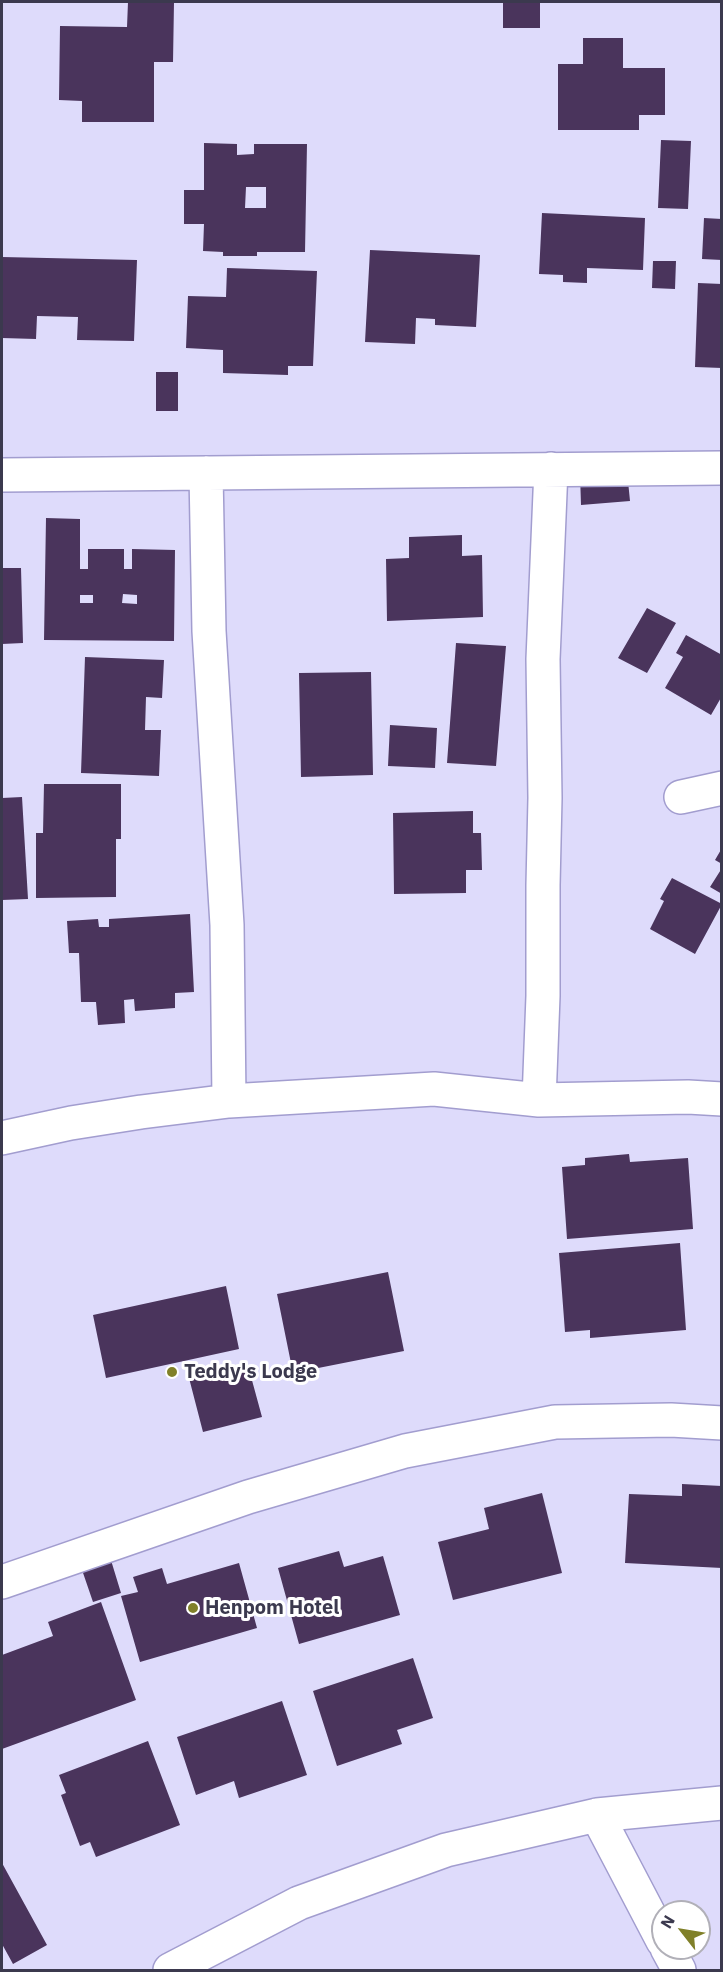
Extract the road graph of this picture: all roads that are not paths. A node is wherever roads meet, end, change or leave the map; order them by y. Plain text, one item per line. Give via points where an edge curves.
1 (722, 468) edge
2 (551, 469) junction
3 (206, 473) junction
4 (2, 475) edge
5 (722, 788) edge
6 (681, 797) dead end
7 (722, 1099) edge
8 (539, 1100) junction
9 (229, 1101) junction
10 (2, 1138) edge
11 (722, 1423) edge
12 (2, 1582) edge
13 (722, 1803) edge
14 (597, 1815) junction
15 (651, 1918) edge
16 (170, 1971) edge

1 - 2 street
2 - 3 street
2 - 8 street via 543,658 545,798
3 - 4 street
3 - 9 street via 208,631 227,925
5 - 6 street
7 - 8 street
8 - 9 street via 435,1089
9 - 10 street via 71,1123
11 - 12 street via 555,1422 405,1451 248,1497
13 - 14 street
14 - 15 street
14 - 16 street via 435,1854 299,1903

